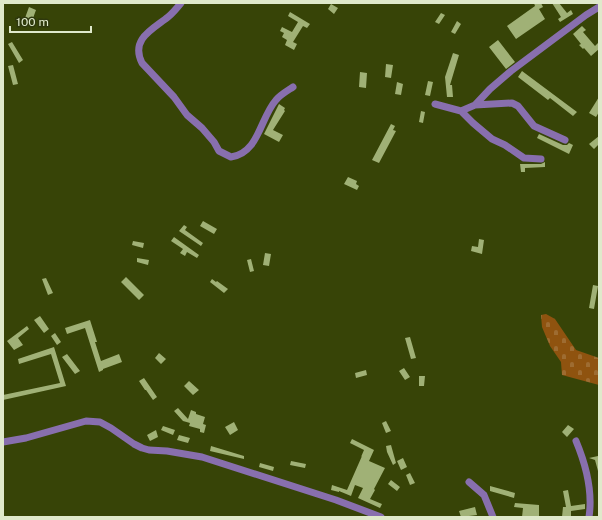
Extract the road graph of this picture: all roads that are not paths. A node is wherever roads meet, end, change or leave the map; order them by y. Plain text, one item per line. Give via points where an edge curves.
1 (181, 3) edge
2 (599, 7) edge
3 (293, 87) dead end
4 (435, 104) dead end
5 (475, 106) junction
6 (461, 111) junction
7 (565, 140) dead end
8 (541, 159) dead end
9 (3, 442) edge
10 (576, 442) dead end
11 (469, 482) dead end
12 (381, 517) edge
13 (493, 517) edge
14 (590, 517) edge

1 - 3 street via 141,39 139,58 219,151 231,157 242,154 254,142 276,100
2 - 5 street via 511,71
4 - 6 street
5 - 6 street
5 - 7 street via 512,103 518,106 534,126
6 - 8 street via 492,139 524,158
9 - 12 street via 86,421 100,422 142,448 202,457
10 - 14 street via 584,460 589,486
11 - 13 street via 484,495

